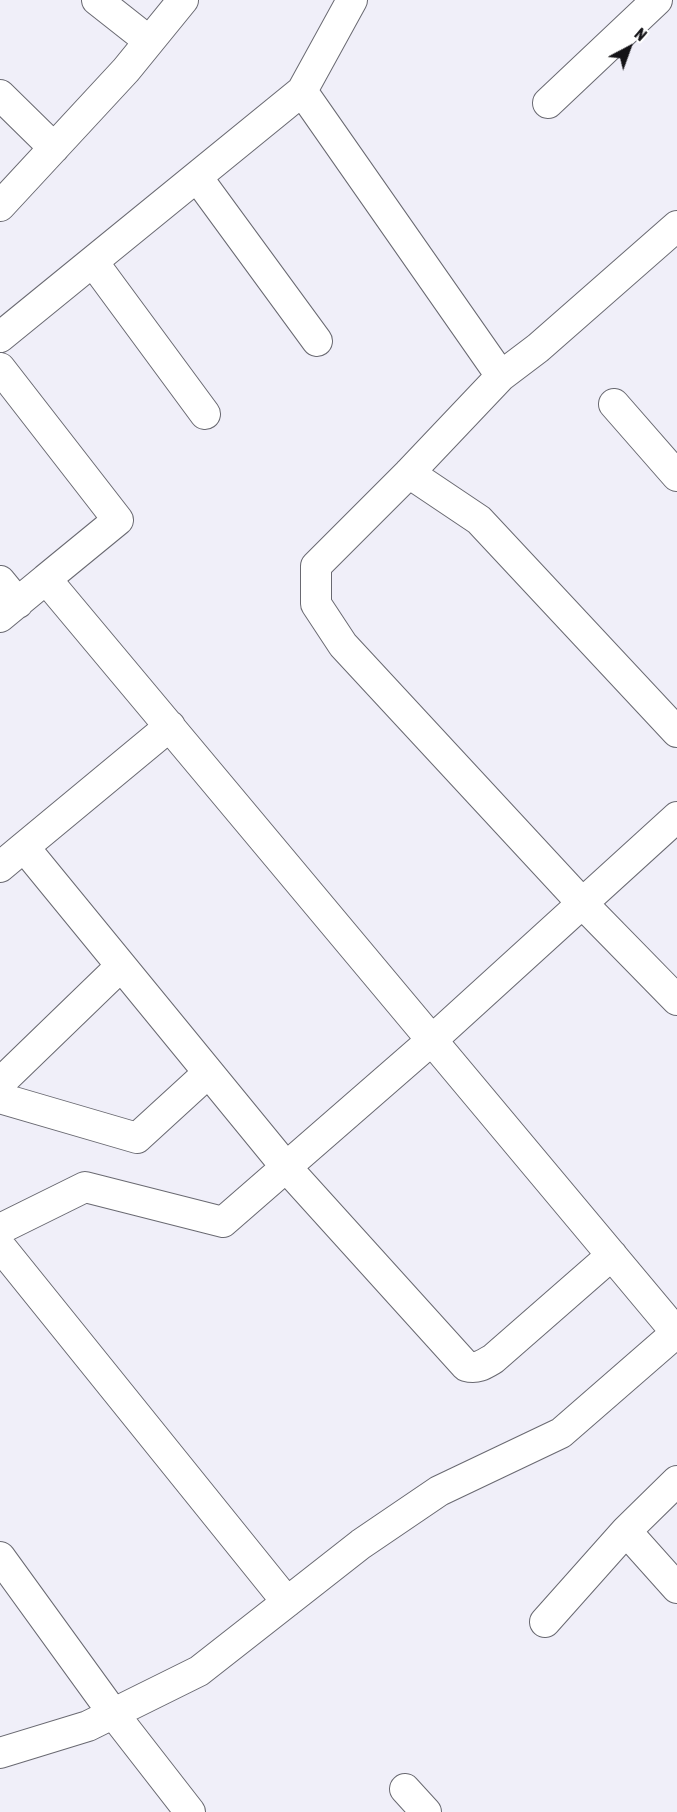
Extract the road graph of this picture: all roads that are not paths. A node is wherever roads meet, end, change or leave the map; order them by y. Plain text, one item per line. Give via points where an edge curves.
1 (96, 0) edge
2 (183, 0) edge
3 (352, 0) edge
4 (657, 0) edge
5 (150, 41) junction
6 (302, 91) junction
7 (0, 94) edge
8 (548, 103) dead end
9 (54, 148) junction
10 (197, 177) junction
11 (0, 206) edge
12 (677, 226) edge
13 (93, 262) junction
14 (0, 337) edge
15 (317, 341) dead end
16 (0, 368) edge
17 (501, 376) junction
18 (614, 404) dead end
19 (205, 414) dead end
20 (409, 473) junction
21 (677, 476) edge
22 (46, 579) junction
23 (6, 600) edge
24 (170, 726) junction
25 (677, 732) edge
26 (677, 817) edge
27 (24, 847) junction
28 (0, 867) edge
29 (583, 904) junction
30 (121, 966) junction
31 (677, 1000) edge
32 (432, 1040) junction
33 (208, 1073) junction
34 (0, 1083) edge
35 (0, 1098) edge
36 (286, 1167) junction
37 (0, 1229) edge
38 (0, 1246) edge
39 (612, 1255) junction
40 (677, 1332) edge
41 (677, 1481) edge
42 (626, 1531) junction
43 (0, 1557) edge
44 (677, 1588) edge
45 (287, 1602) junction
46 (545, 1622) dead end
47 (113, 1713) junction
48 (0, 1753) edge
49 (405, 1789) dead end
50 (190, 1812) edge
51 (426, 1812) edge

1 - 5 street
2 - 5 street
3 - 6 street
4 - 8 street
5 - 9 street
6 - 10 street
6 - 17 street
7 - 9 street
9 - 11 street
10 - 13 street
10 - 15 street
12 - 17 street
13 - 14 street
13 - 19 street
16 - 22 street via 118,520
17 - 20 street
18 - 21 street
20 - 25 street via 479,520
20 - 29 street via 316,566 316,604 343,645
22 - 23 street
22 - 24 street
24 - 27 street
24 - 32 street
26 - 29 street
27 - 28 street
27 - 30 street
29 - 31 street
29 - 32 street
30 - 33 street
30 - 34 street
32 - 36 street
32 - 39 street
33 - 35 street via 137,1138
33 - 36 street
36 - 37 street via 223,1222 85,1187
36 - 39 street via 466,1366 473,1368 493,1359
38 - 45 street
39 - 40 street
40 - 45 street via 561,1433 439,1491 361,1544
41 - 42 street
42 - 44 street
42 - 46 street
43 - 47 street
45 - 47 street via 199,1671
47 - 48 street via 88,1726
47 - 50 street
49 - 51 street

